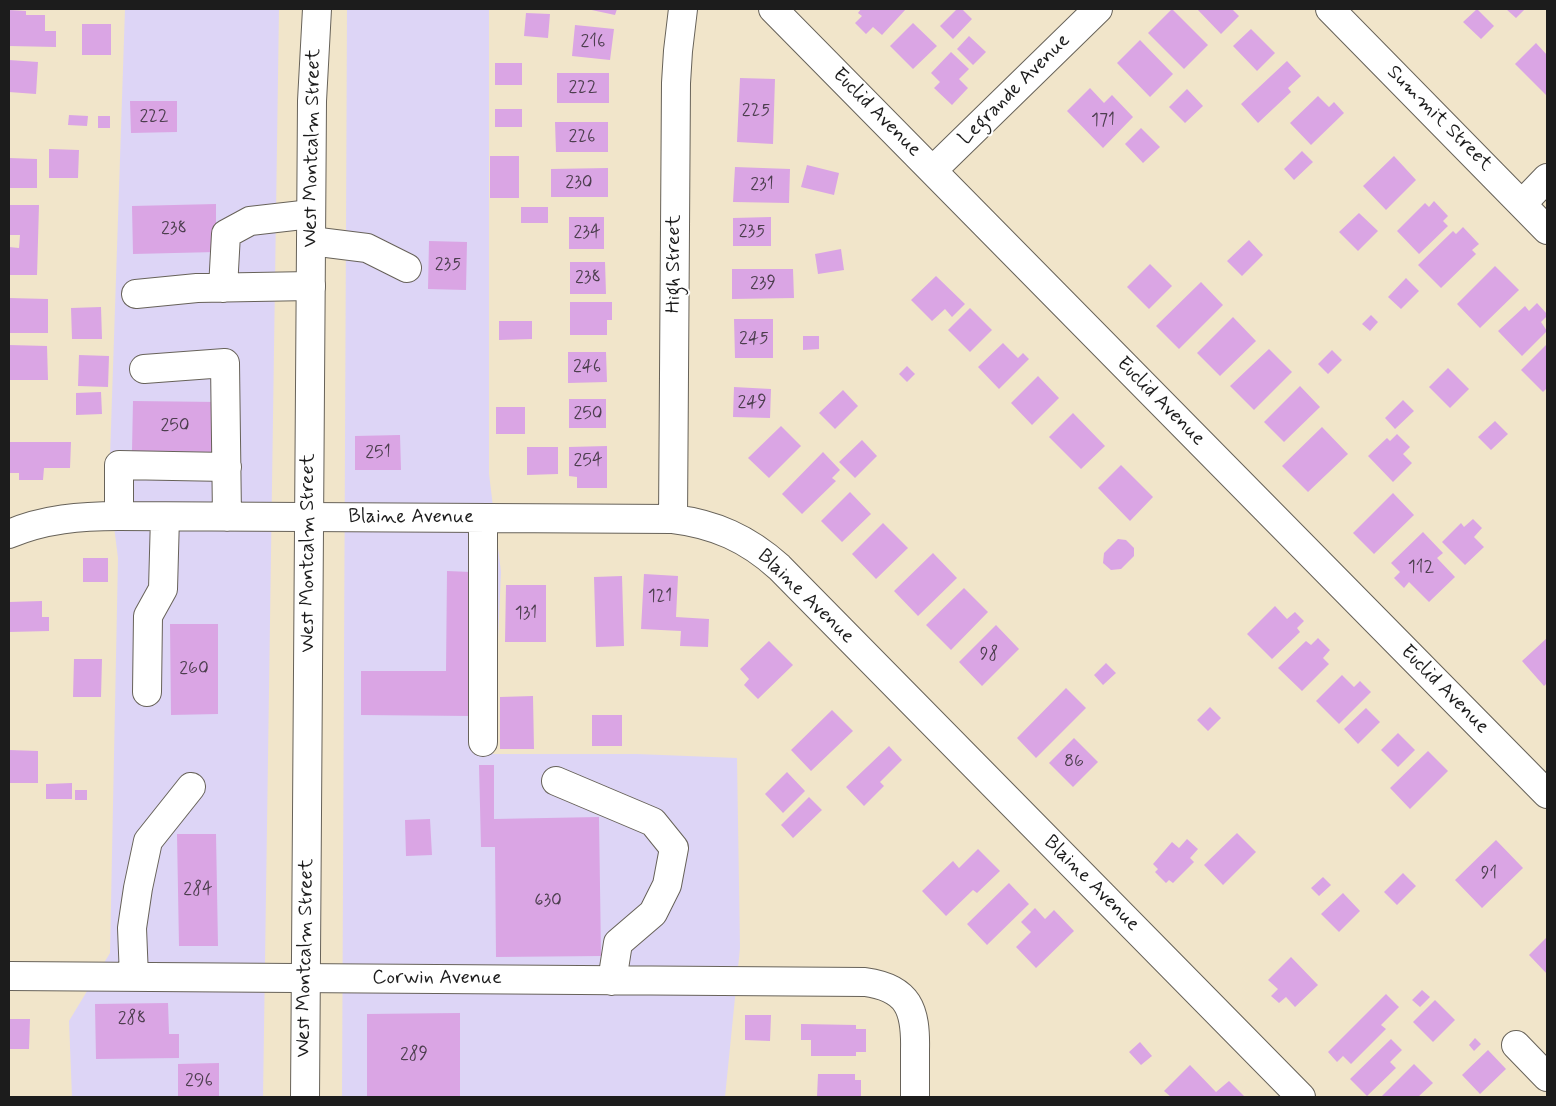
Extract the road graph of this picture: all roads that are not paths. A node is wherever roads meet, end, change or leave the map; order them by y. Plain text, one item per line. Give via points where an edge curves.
1 (318, 9) edge
2 (683, 9) edge
3 (773, 9) edge
4 (1098, 9) edge
5 (1330, 9) edge
6 (933, 170) junction
7 (1547, 178) edge
8 (1522, 204) junction
9 (311, 214) junction
10 (1547, 230) edge
11 (311, 241) junction
12 (407, 268) dead end
13 (311, 286) junction
14 (223, 288) junction
15 (136, 294) dead end
16 (144, 369) dead end
17 (228, 466) junction
18 (119, 516) junction
19 (165, 517) junction
20 (227, 517) junction
21 (310, 518) junction
22 (483, 519) junction
23 (673, 519) junction
24 (9, 534) edge
25 (147, 692) dead end
26 (483, 742) dead end
27 (556, 781) dead end
28 (191, 787) dead end
29 (1547, 794) edge
30 (9, 976) edge
31 (134, 977) junction
32 (306, 978) junction
33 (612, 981) junction
34 (1516, 1045) dead end
35 (1547, 1077) edge
36 (305, 1097) edge
37 (915, 1097) edge
38 (1301, 1097) edge

1 - 9 street, West Montcalm Street via 312,101
2 - 23 street, High Street via 676,83
3 - 6 street, Euclid Avenue
4 - 6 street, Legrande Avenue
5 - 8 street, Summit Street
6 - 29 street, Euclid Avenue
7 - 8 street
8 - 10 street, Summit Street
9 - 11 street, West Montcalm Street
9 - 14 street via 250,221 226,234
11 - 12 street via 368,248
11 - 13 street, West Montcalm Street
13 - 14 street
13 - 21 street, West Montcalm Street
14 - 15 street
16 - 17 street via 225,363
17 - 18 street via 120,466
17 - 20 street
18 - 19 street, Blaine Avenue
18 - 24 street, Blaine Avenue via 53,521
19 - 20 street, Blaine Avenue
19 - 25 street via 163,589 148,616
20 - 21 street, Blaine Avenue
21 - 22 street, Blaine Avenue
21 - 32 street, West Montcalm Street
22 - 23 street, Blaine Avenue
22 - 26 street
23 - 38 street, Blaine Avenue via 693,521 732,534 779,567
27 - 33 street via 653,822 674,848 667,885 653,913 618,943
28 - 31 street via 148,841 132,928
30 - 31 street, Corwin Avenue
31 - 32 street, Corwin Avenue
32 - 33 street, Corwin Avenue
32 - 36 street, West Montcalm Street
33 - 37 street, Corwin Avenue via 878,984 896,993 913,1015
34 - 35 street

